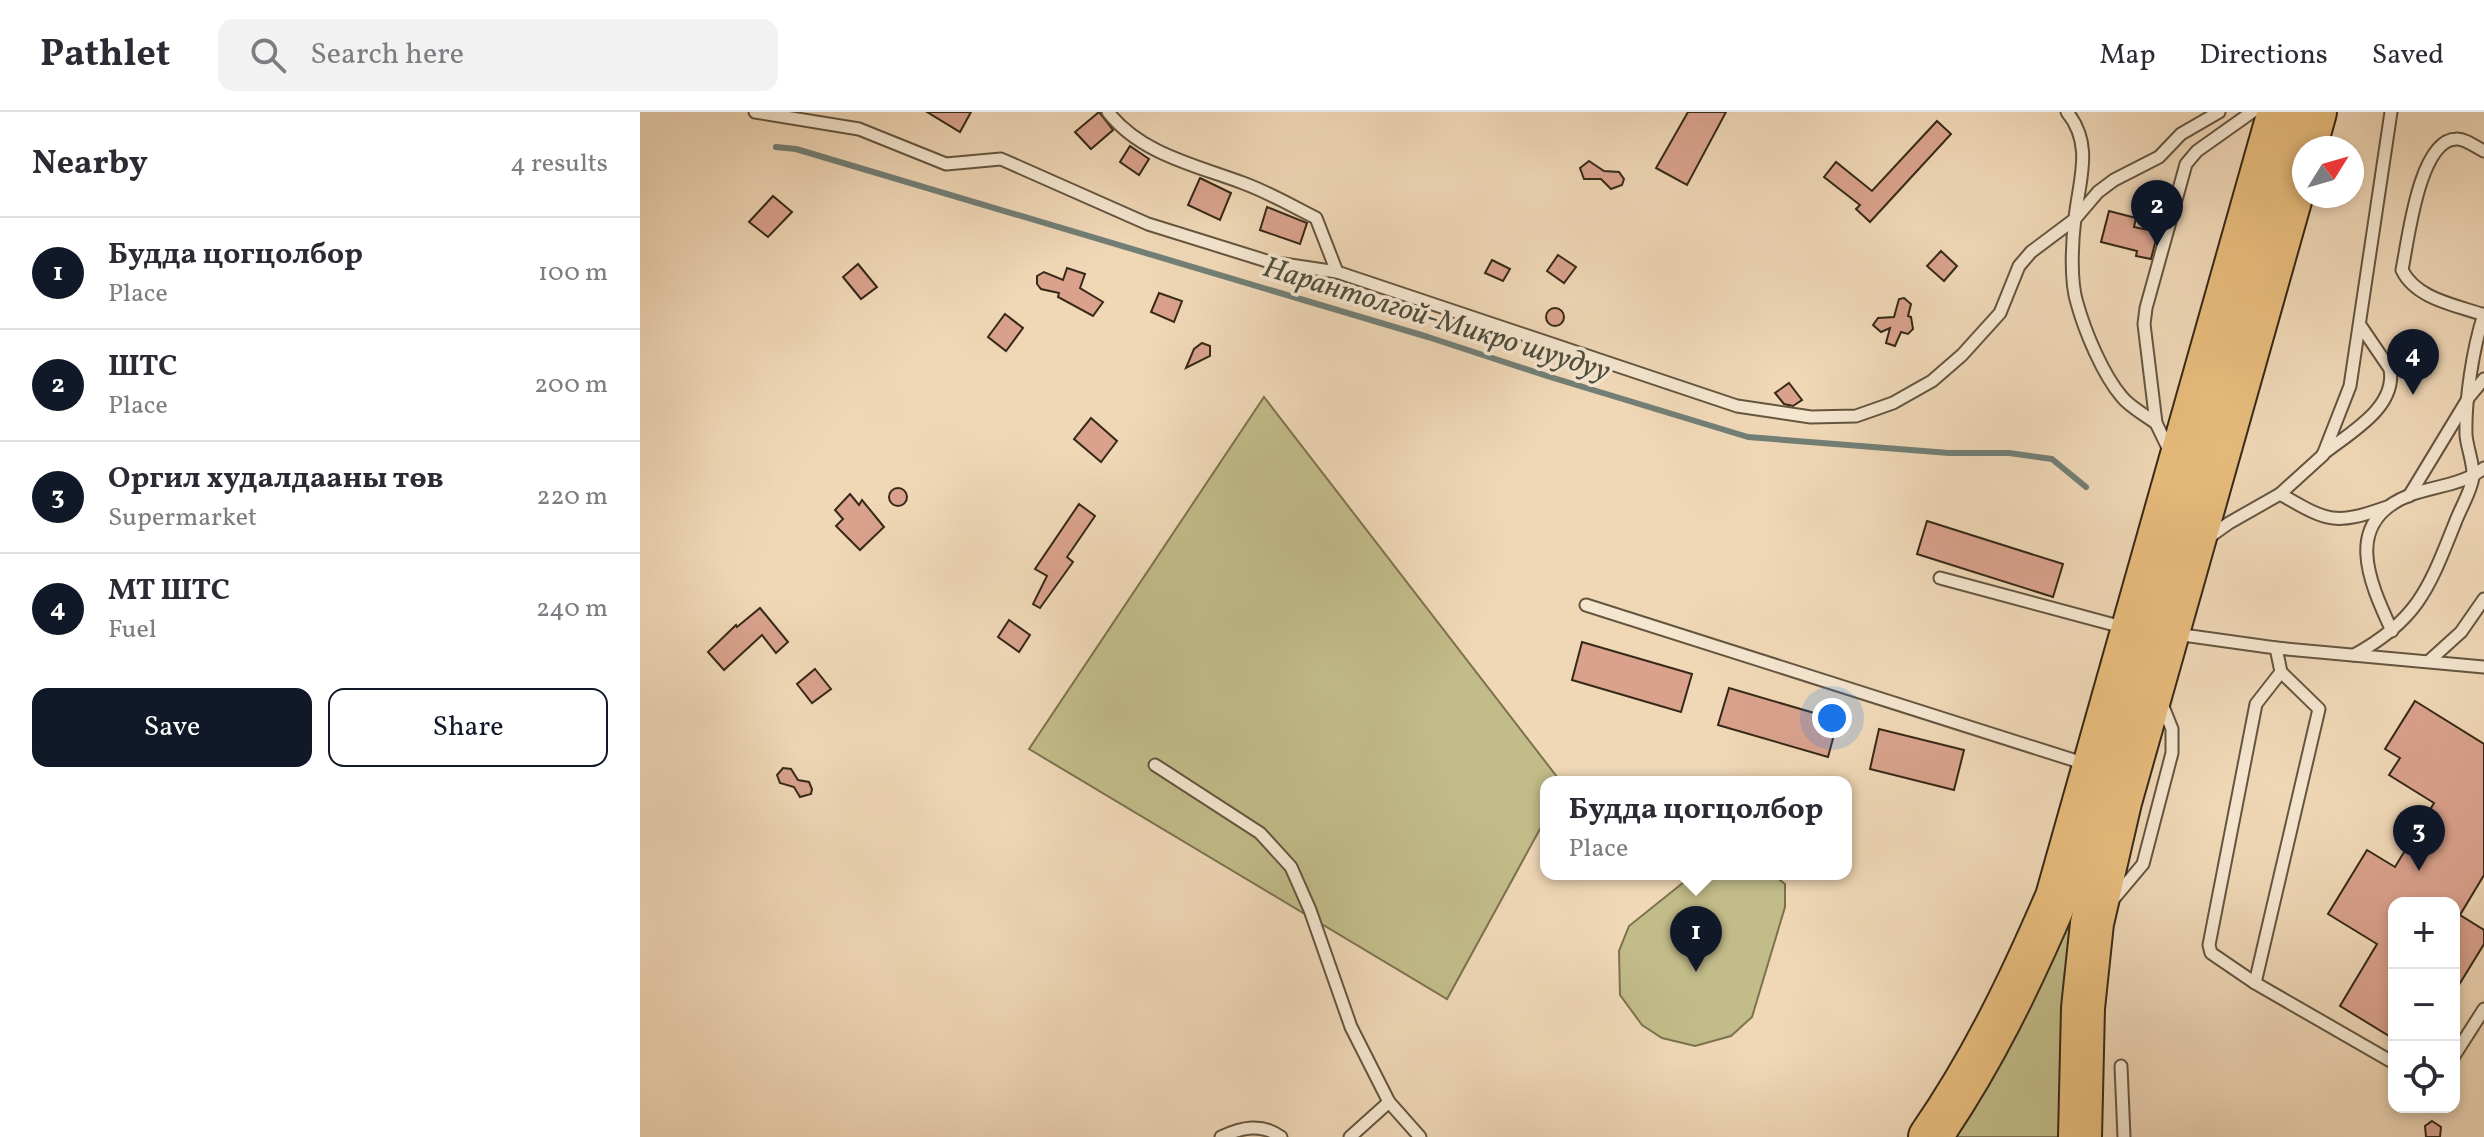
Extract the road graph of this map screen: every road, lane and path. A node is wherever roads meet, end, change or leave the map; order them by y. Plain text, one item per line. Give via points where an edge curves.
1 (755, 112) edge
2 (1108, 112) edge
3 (2067, 112) edge
4 (2219, 112) edge
5 (2252, 112) edge
6 (2279, 112) edge
7 (2315, 112) edge
8 (2391, 112) edge
9 (2308, 136) edge
10 (2484, 151) edge
11 (2292, 188) edge
12 (2075, 219) junction
13 (1337, 272) junction
14 (2484, 314) edge
15 (2360, 325) junction
16 (2484, 379) edge
17 (2469, 397) junction
18 (2156, 423) junction
19 (2323, 455) junction
20 (2484, 468) edge
21 (2179, 471) junction
22 (2473, 477) junction
23 (2280, 494) junction
24 (2409, 496) junction
25 (2390, 506) junction
26 (2184, 536) junction
27 (1940, 578) dead end
28 (2484, 599) edge
29 (1586, 605) dead end
30 (2392, 631) junction
31 (2151, 632) junction
32 (2276, 648) junction
33 (2354, 655) junction
34 (2429, 661) junction
35 (2484, 667) edge
36 (2281, 672) junction
37 (1155, 765) dead end
38 (2095, 767) junction
39 (2255, 983) junction
40 (2484, 1009) edge
41 (2460, 1047) edge
42 (2388, 1060) edge
43 (2121, 1066) dead end
44 (1389, 1102) junction
45 (1221, 1137) edge
46 (1281, 1137) edge
47 (1350, 1137) edge
48 (1420, 1137) edge
49 (1930, 1137) edge
50 (2080, 1137) edge
51 (2124, 1137) edge

1 - 13 lane via 859,129 946,164 1001,159 1148,224 1270,262
2 - 13 lane via 1121,129 1172,159 1246,184 1316,218
3 - 12 lane via 2075,122 2085,161
4 - 12 lane via 2181,134 2159,157 2114,180
5 - 18 lane via 2186,164 2144,324
6 - 21 highway
7 - 9 highway
8 - 15 lane
10 - 14 lane via 2458,138 2444,141 2435,151 2423,172 2402,270 2415,288
11 - 26 highway
12 - 13 lane via 2019,266 2000,313 1962,355 1932,381 1856,416 1811,417 1737,406
12 - 18 lane via 2076,301 2116,389
14 - 17 lane
15 - 19 lane via 2350,386
15 - 19 lane via 2390,369 2387,395 2377,410
16 - 17 lane
17 - 22 lane via 2466,435
17 - 24 lane
18 - 21 lane
19 - 23 lane
20 - 22 lane
21 - 26 highway
22 - 24 lane
22 - 30 lane via 2433,578
23 - 25 lane via 2321,517 2340,520
23 - 26 lane via 2229,523
24 - 25 lane
25 - 30 lane via 2373,525 2365,557
26 - 31 highway
27 - 31 lane
28 - 34 lane via 2461,632
29 - 38 lane
30 - 33 lane
31 - 32 lane
31 - 38 highway
31 - 50 highway via 2153,683 2092,923 2083,1008
32 - 33 lane
32 - 36 lane
33 - 34 lane
34 - 35 lane
36 - 39 lane via 2319,709
36 - 39 lane via 2256,704 2209,945 2211,953
37 - 44 lane via 1260,833 1291,867 1351,1027
38 - 49 highway via 2057,897 2017,990
39 - 42 lane
40 - 41 lane
43 - 51 lane
44 - 47 lane
44 - 48 lane
45 - 46 lane via 1237,1129 1269,1128

